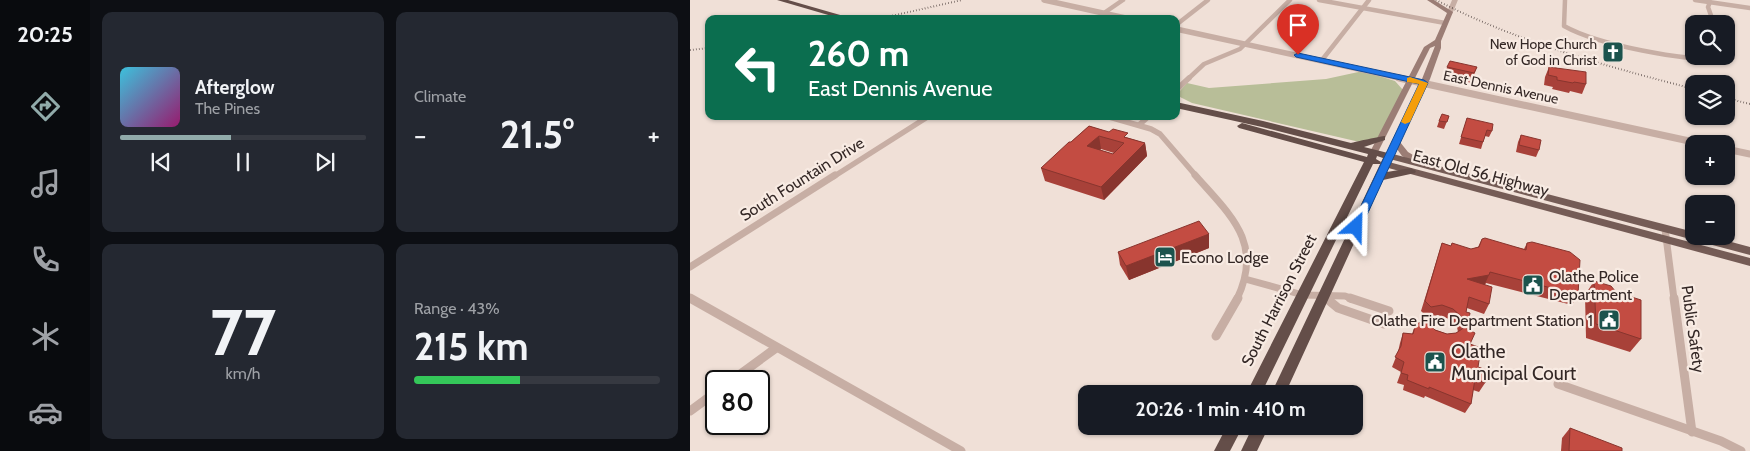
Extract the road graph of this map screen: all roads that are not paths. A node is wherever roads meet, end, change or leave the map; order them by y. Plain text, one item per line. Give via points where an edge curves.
1 (780, 0) edge
2 (1044, 0) edge
3 (1124, 0) edge
4 (1208, 0) edge
5 (1290, 0) edge
6 (1319, 0) edge
7 (1369, 0) edge
8 (1430, 0) edge
9 (1455, 0) edge
10 (1565, 0) edge
11 (1698, 0) edge
12 (1710, 2) junction
13 (1362, 8) junction
14 (1750, 8) edge
15 (1450, 12) junction
16 (1104, 13) junction
17 (837, 15) edge
18 (1113, 15) edge
19 (1711, 15) edge
20 (1180, 22) edge
21 (1445, 23) junction
22 (1180, 30) edge
23 (1438, 40) junction
24 (1246, 44) junction
25 (1685, 56) edge
26 (1322, 60) junction
27 (1412, 80) junction
28 (1424, 83) junction
29 (1180, 86) edge
30 (1180, 106) edge
31 (924, 120) edge
32 (1121, 120) edge
33 (1145, 120) edge
34 (1139, 125) junction
35 (1382, 138) junction
36 (1685, 140) edge
37 (1396, 142) junction
38 (1338, 147) junction
39 (1735, 151) edge
40 (1750, 154) edge
41 (1373, 156) junction
42 (1387, 160) junction
43 (1426, 166) junction
44 (1410, 171) junction
45 (1362, 178) junction
46 (1379, 178) junction
47 (1666, 234) junction
48 (1750, 251) edge
49 (1750, 262) edge
50 (690, 267) edge
51 (1245, 279) junction
52 (1303, 296) junction
53 (1324, 296) junction
54 (690, 298) edge
55 (1389, 311) dead end
56 (1384, 324) dead end
57 (1216, 336) dead end
58 (776, 348) junction
59 (746, 370) edge
60 (1558, 384) dead end
61 (1258, 385) edge
62 (1282, 385) edge
63 (705, 400) edge
64 (690, 411) edge
65 (1692, 432) junction
66 (1230, 435) edge
67 (1257, 435) edge
68 (961, 451) edge
69 (1222, 451) edge
70 (1249, 451) edge
71 (1741, 451) edge

1 - 17 highway
2 - 16 street
3 - 16 street
4 - 20 street
5 - 24 street
6 - 13 street
7 - 13 street
8 - 15 main road
9 - 15 street, South Harrison Street
10 - 25 street via 1564,26 1572,31
11 - 12 street
12 - 14 street
12 - 19 street
13 - 21 street
13 - 26 street
15 - 21 main road, South Harrison Street
16 - 18 street
21 - 23 main road, South Harrison Street
22 - 24 street, East Dennis Avenue
23 - 27 main road, South Harrison Street via 1427,47
23 - 28 main road, South Harrison Street
24 - 26 street, East Dennis Avenue
24 - 29 street via 1234,53 1204,64
26 - 27 street, East Dennis Avenue
27 - 28 street, East Dennis Avenue
27 - 35 main road, South Harrison Street
28 - 36 street, East Dennis Avenue
28 - 37 main road, South Harrison Street
30 - 38 highway, East Old 56 Highway via 1258,131
31 - 50 street, South Fountain Drive
32 - 34 street
33 - 34 street
34 - 51 street via 1160,134 1238,225 1246,249
35 - 38 highway via 1366,144
35 - 41 main road, South Harrison Street
37 - 42 main road, South Harrison Street
37 - 43 main road via 1404,154
38 - 41 highway, East Old 56 Highway
38 - 45 highway via 1356,164
39 - 40 street
41 - 42 highway, East Old 56 Highway
41 - 45 highway, South Harrison Street
42 - 43 main road, East Old 56 Highway
42 - 44 main road, East Old 56 Highway
42 - 46 highway, South Harrison Street
43 - 47 main road, East Old 56 Highway
44 - 46 highway
44 - 47 main road, East Old 56 Highway
45 - 52 highway, South Harrison Street
46 - 53 highway, South Harrison Street
47 - 48 main road, East Old 56 Highway
47 - 49 main road, East Old 56 Highway
47 - 65 street, Public Safety
51 - 52 street
51 - 57 street via 1241,295
52 - 53 street
52 - 61 highway, South Harrison Street
53 - 55 street via 1345,296
53 - 56 street via 1338,308
53 - 62 highway, South Harrison Street
54 - 58 street
58 - 59 street
58 - 68 street
60 - 65 street
63 - 64 street
65 - 71 street
66 - 69 highway
67 - 70 highway

